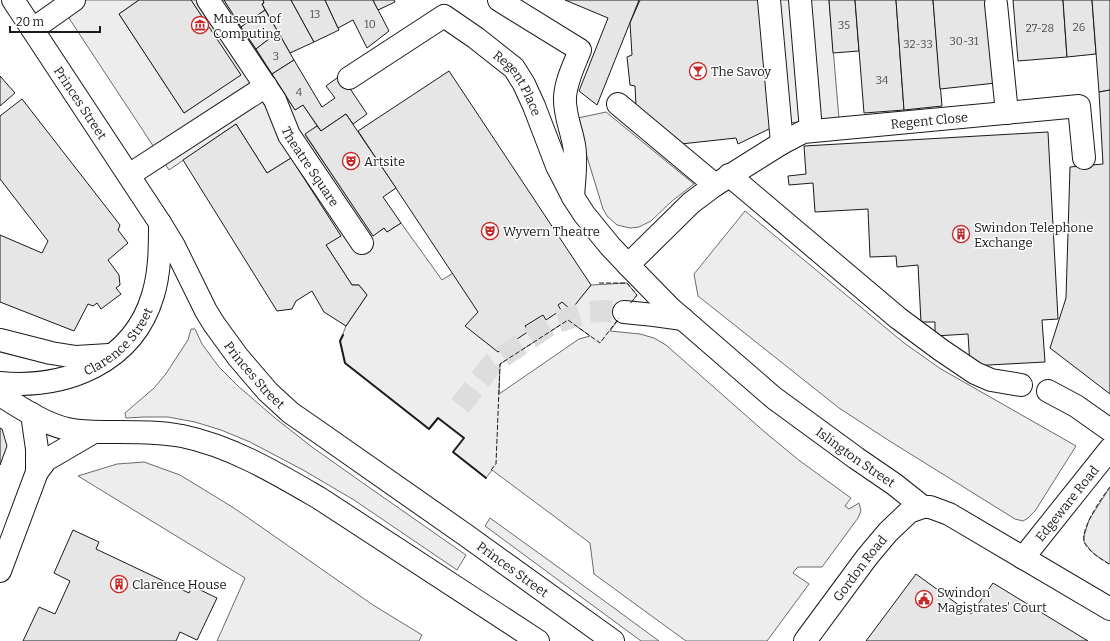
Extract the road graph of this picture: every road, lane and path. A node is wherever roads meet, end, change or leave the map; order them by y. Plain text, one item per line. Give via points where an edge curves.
1 (13, 0) edge
2 (74, 0) edge
3 (208, 0) edge
4 (499, 0) edge
5 (769, 0) edge
6 (800, 0) edge
7 (996, 4) dead end
8 (33, 29) junction
9 (349, 78) dead end
10 (266, 86) junction
11 (618, 104) dead end
12 (1007, 113) junction
13 (812, 130) junction
14 (782, 143) junction
15 (1084, 158) dead end
16 (129, 175) junction
17 (722, 180) junction
18 (573, 197) junction
19 (160, 223) junction
20 (362, 243) dead end
21 (628, 265) junction
22 (624, 312) tunnel mouth
23 (683, 319) junction
24 (0, 340) edge
25 (114, 354) junction
26 (0, 383) edge
27 (1021, 386) dead end
28 (1048, 391) dead end
29 (0, 395) edge
30 (32, 414) junction
31 (1110, 430) edge
32 (94, 432) junction
33 (1110, 449) edge
34 (37, 472) junction
35 (923, 507) junction
36 (1023, 558) junction
37 (0, 571) edge
38 (1110, 609) edge
39 (538, 641) edge
40 (613, 641) edge
41 (804, 641) edge

1 - 8 street, Princes Street
2 - 8 street
3 - 10 street, Theatre Square
4 - 18 street via 580,50 565,97 565,110 575,155
5 - 14 street
6 - 13 street
7 - 12 street
8 - 16 street, Princes Street
9 - 18 street, Regent Place via 444,16 514,68 524,84 557,166
10 - 16 street
10 - 20 street, Theatre Square via 275,100 289,135
11 - 17 street
12 - 13 street, Regent Close
12 - 15 street, Regent Close via 1079,106
13 - 14 street, Regent Close via 793,136
14 - 17 street, Regent Close
16 - 19 street, Princes Street
17 - 21 street, Regent Close via 691,203
17 - 27 street via 941,350 975,373 991,380
18 - 21 street, Regent Place via 595,228
19 - 25 street, Clarence Street via 159,268 153,296 137,329
19 - 40 street, Princes Street via 214,324 268,392 291,413
21 - 23 street, Islington Street
22 - 23 street
23 - 35 street, Islington Street via 774,398
24 - 25 street via 76,357
25 - 26 street, Clarence Street via 76,376 36,384
28 - 31 street via 1076,406
29 - 30 street
30 - 32 street via 62,428
30 - 34 street
32 - 34 street via 46,460
32 - 39 street via 168,434 202,441 244,457 319,498
33 - 36 street, Edgeware Road
34 - 37 street
35 - 36 street, Islington Street via 949,514
35 - 41 street, Gordon Road via 909,512 888,532
36 - 38 street, Islington Street

